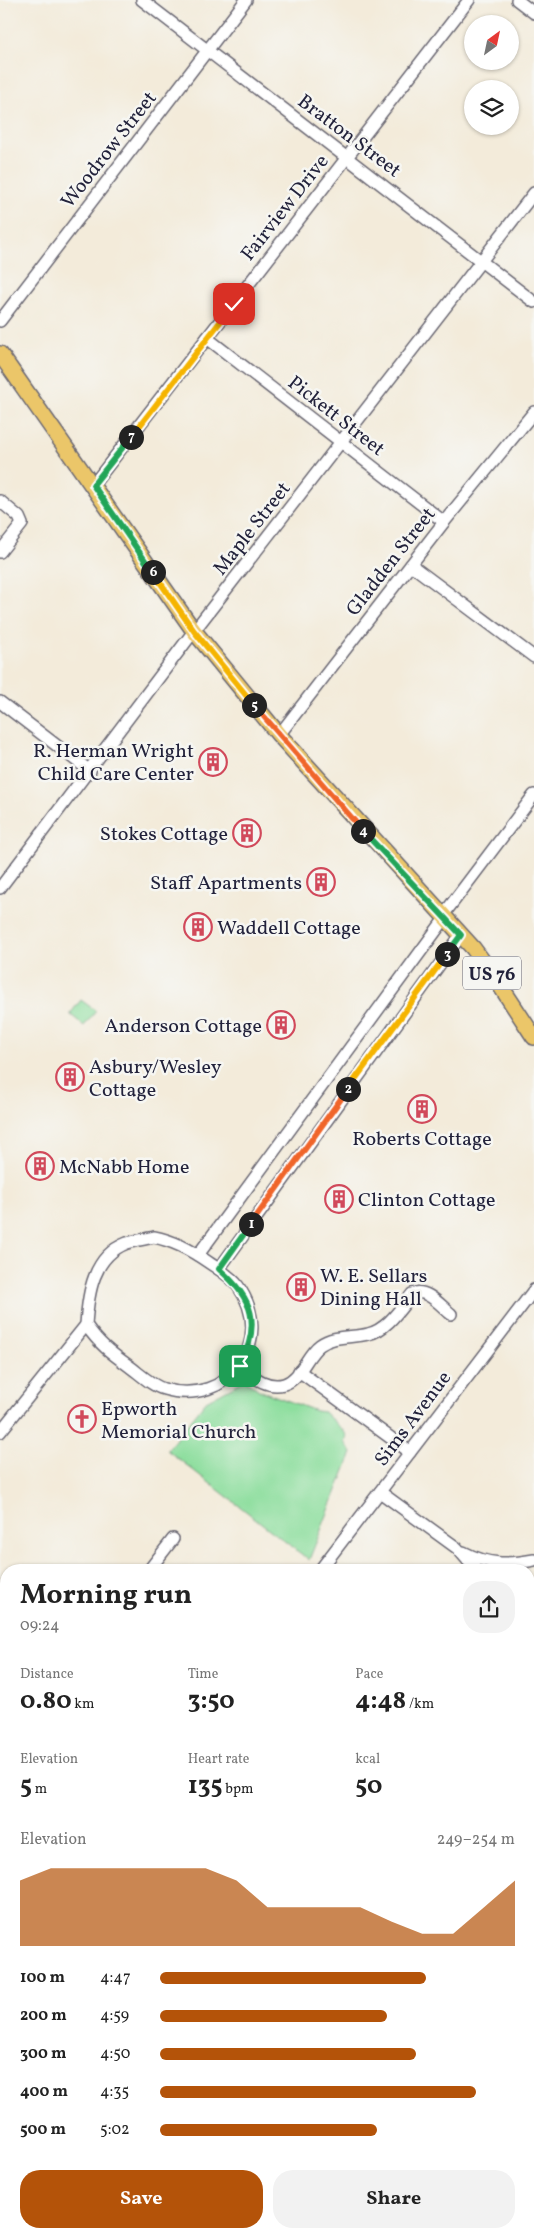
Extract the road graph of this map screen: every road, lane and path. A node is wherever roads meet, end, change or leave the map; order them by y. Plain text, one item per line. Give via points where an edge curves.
1 (142, 0) edge
2 (246, 0) edge
3 (469, 0) edge
4 (517, 0) edge
5 (534, 13) edge
6 (208, 50) junction
7 (347, 157) junction
8 (534, 193) edge
9 (482, 260) junction
10 (534, 302) edge
11 (0, 320) edge
12 (207, 338) junction
13 (0, 354) edge
14 (534, 412) edge
15 (342, 443) junction
16 (93, 485) junction
17 (0, 501) edge
18 (444, 522) junction
19 (0, 552) edge
20 (411, 565) junction
21 (194, 631) junction
22 (534, 657) edge
23 (0, 702) edge
24 (279, 736) junction
25 (90, 771) junction
26 (534, 795) edge
27 (0, 888) edge
28 (445, 916) junction
29 (461, 935) junction
30 (534, 1037) edge
31 (198, 1256) junction
32 (219, 1269) junction
33 (534, 1290) edge
34 (451, 1314) dead end
35 (86, 1325) junction
36 (240, 1366) junction
37 (299, 1371) junction
38 (0, 1432) edge
39 (410, 1452) junction
40 (380, 1492) junction
41 (173, 1539) dead end
42 (457, 1548) junction
43 (534, 1560) edge
44 (154, 1564) edge
45 (325, 1564) edge
46 (471, 1564) edge
47 (495, 1564) edge
48 (517, 1564) edge

1 - 6 street, Bratton Street
2 - 6 street, Woodrow Street
3 - 7 street, Fairview Drive
4 - 5 street
6 - 7 street, Bratton Street
6 - 11 street, Woodrow Street
7 - 9 street, Bratton Street
7 - 12 street, Fairview Drive
8 - 9 street, Maple Street
9 - 10 street, Bratton Street
9 - 15 street, Maple Street
12 - 15 street, Pickett Street
12 - 16 street, Fairview Drive
13 - 16 main road, US 76
14 - 18 street, Gladden Street
15 - 18 street, Pickett Street
15 - 21 street, Maple Street
16 - 21 main road, US 76
17 - 19 street via 19,516 22,524
18 - 20 street, Gladden Street
20 - 22 street
20 - 24 street, Gladden Street
21 - 24 main road, US 76
21 - 25 street, Maple Street
23 - 25 street
24 - 28 main road, US 76
25 - 27 street, Maple Street
26 - 28 street
28 - 29 main road, US 76
28 - 31 street
29 - 30 main road, US 76 via 490,970
29 - 32 street
31 - 32 street
31 - 35 street via 174,1240 154,1236 127,1243 108,1255 100,1266 90,1288
32 - 36 street via 237,1284 251,1314 250,1347
33 - 39 street, Sims Avenue
34 - 37 street via 423,1292 417,1292 390,1321 370,1334 332,1339 318,1346
35 - 36 street via 100,1345 162,1389 179,1393 198,1392 224,1382
35 - 38 street
36 - 37 street via 268,1385 285,1384
37 - 39 street
39 - 40 street, Sims Avenue
40 - 42 street
40 - 45 street, Sims Avenue
41 - 44 street
42 - 46 street
42 - 47 street
43 - 48 street

